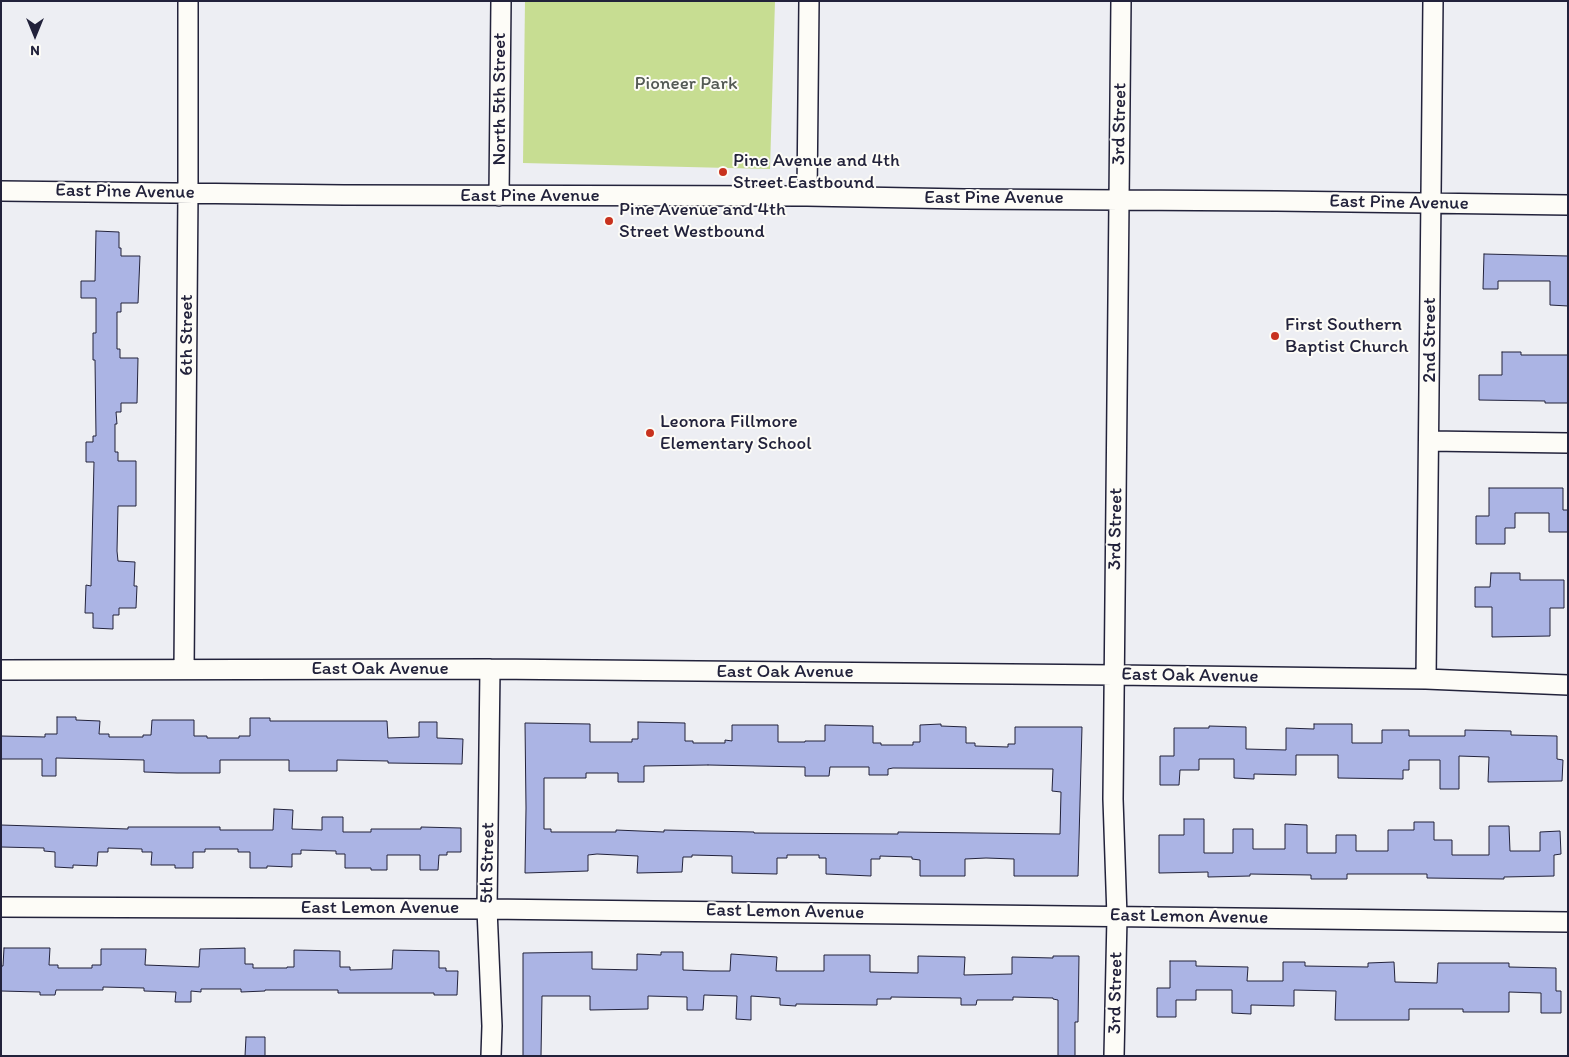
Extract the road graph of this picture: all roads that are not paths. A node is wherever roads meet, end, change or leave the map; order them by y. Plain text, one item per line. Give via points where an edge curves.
1 (188, 1) edge
2 (501, 1) edge
3 (809, 1) edge
4 (1121, 1) edge
5 (1433, 1) edge
6 (1, 191) edge
7 (188, 192) junction
8 (500, 196) junction
9 (807, 196) junction
10 (1119, 199) junction
11 (1431, 203) junction
12 (1568, 206) edge
13 (1429, 441) junction
14 (1568, 443) edge
15 (184, 669) junction
16 (490, 669) junction
17 (1, 670) edge
18 (1114, 675) junction
19 (1426, 680) junction
20 (1568, 685) edge
21 (1, 907) edge
22 (487, 909) junction
23 (1117, 916) junction
24 (1568, 922) edge
25 (491, 1056) edge
26 (1114, 1056) edge

1 - 7 street, 6th Street
2 - 8 street, North 5th Street
3 - 9 street
4 - 10 street, 3rd Street
5 - 11 street, 2nd Street
6 - 7 street, East Pine Avenue
7 - 8 street, East Pine Avenue
7 - 15 street, 6th Street
8 - 9 street, East Pine Avenue
9 - 10 street, East Pine Avenue
10 - 11 street, East Pine Avenue
10 - 18 street, 3rd Street
11 - 12 street, East Pine Avenue
11 - 13 street, 2nd Street
13 - 14 street
13 - 19 street, 2nd Street
15 - 16 street, East Oak Avenue
15 - 17 street, East Oak Avenue
16 - 18 street, East Oak Avenue
16 - 22 street, 5th Street
18 - 19 street, East Oak Avenue
18 - 23 street, 3rd Street via 1113,799
19 - 20 street, East Oak Avenue
21 - 22 street, East Lemon Avenue
22 - 23 street, East Lemon Avenue
22 - 25 street, 5th Street
23 - 24 street, East Lemon Avenue
23 - 26 street, 3rd Street

